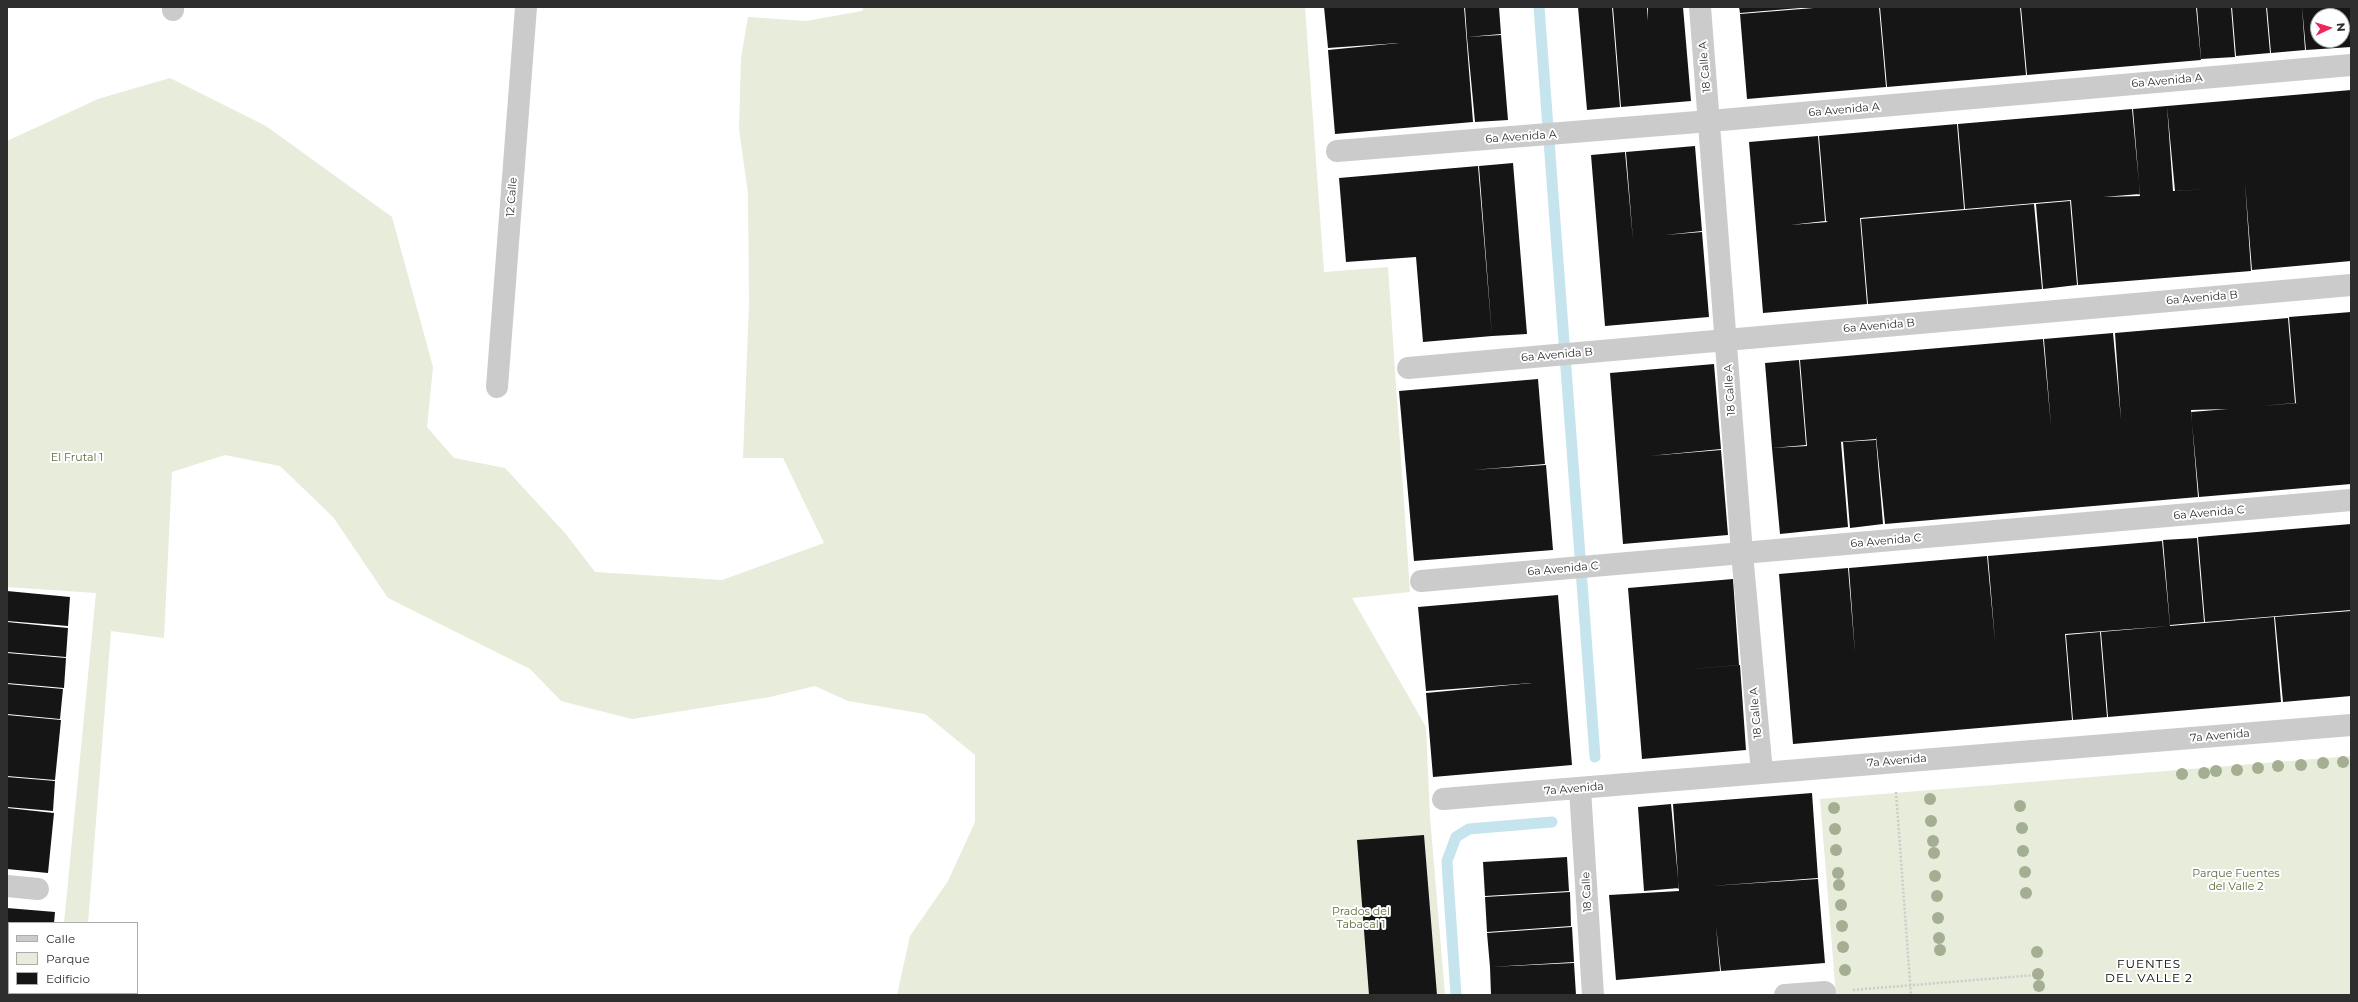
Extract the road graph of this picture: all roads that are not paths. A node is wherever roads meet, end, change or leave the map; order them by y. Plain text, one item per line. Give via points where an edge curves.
1 (526, 7) edge
2 (1700, 7) edge
3 (2351, 65) edge
4 (1710, 121) junction
5 (1337, 151) dead end
6 (2351, 285) edge
7 (1726, 339) junction
8 (1408, 368) dead end
9 (498, 387) dead end
10 (2351, 500) edge
11 (1742, 553) junction
12 (1421, 581) dead end
13 (2351, 725) edge
14 (1762, 772) junction
15 (1580, 789) junction
16 (1442, 799) dead end
17 (7, 886) edge
18 (38, 889) dead end
19 (1824, 992) road end
20 (1593, 995) edge
21 (1785, 995) edge

1 - 9 street, 12 Calle
2 - 4 street, 18 Calle A
3 - 4 street, 6a Avenida A
4 - 5 street, 6a Avenida A
4 - 7 street, 18 Calle A
6 - 7 street, 6a Avenida B
7 - 8 street, 6a Avenida B
7 - 11 street, 18 Calle A
10 - 11 street, 6a Avenida C
11 - 12 street, 6a Avenida C
11 - 14 street, 18 Calle A
13 - 14 street, 7a Avenida
14 - 15 street, 7a Avenida
15 - 16 street, 7a Avenida
15 - 20 street, 18 Calle
17 - 18 street
19 - 21 street

